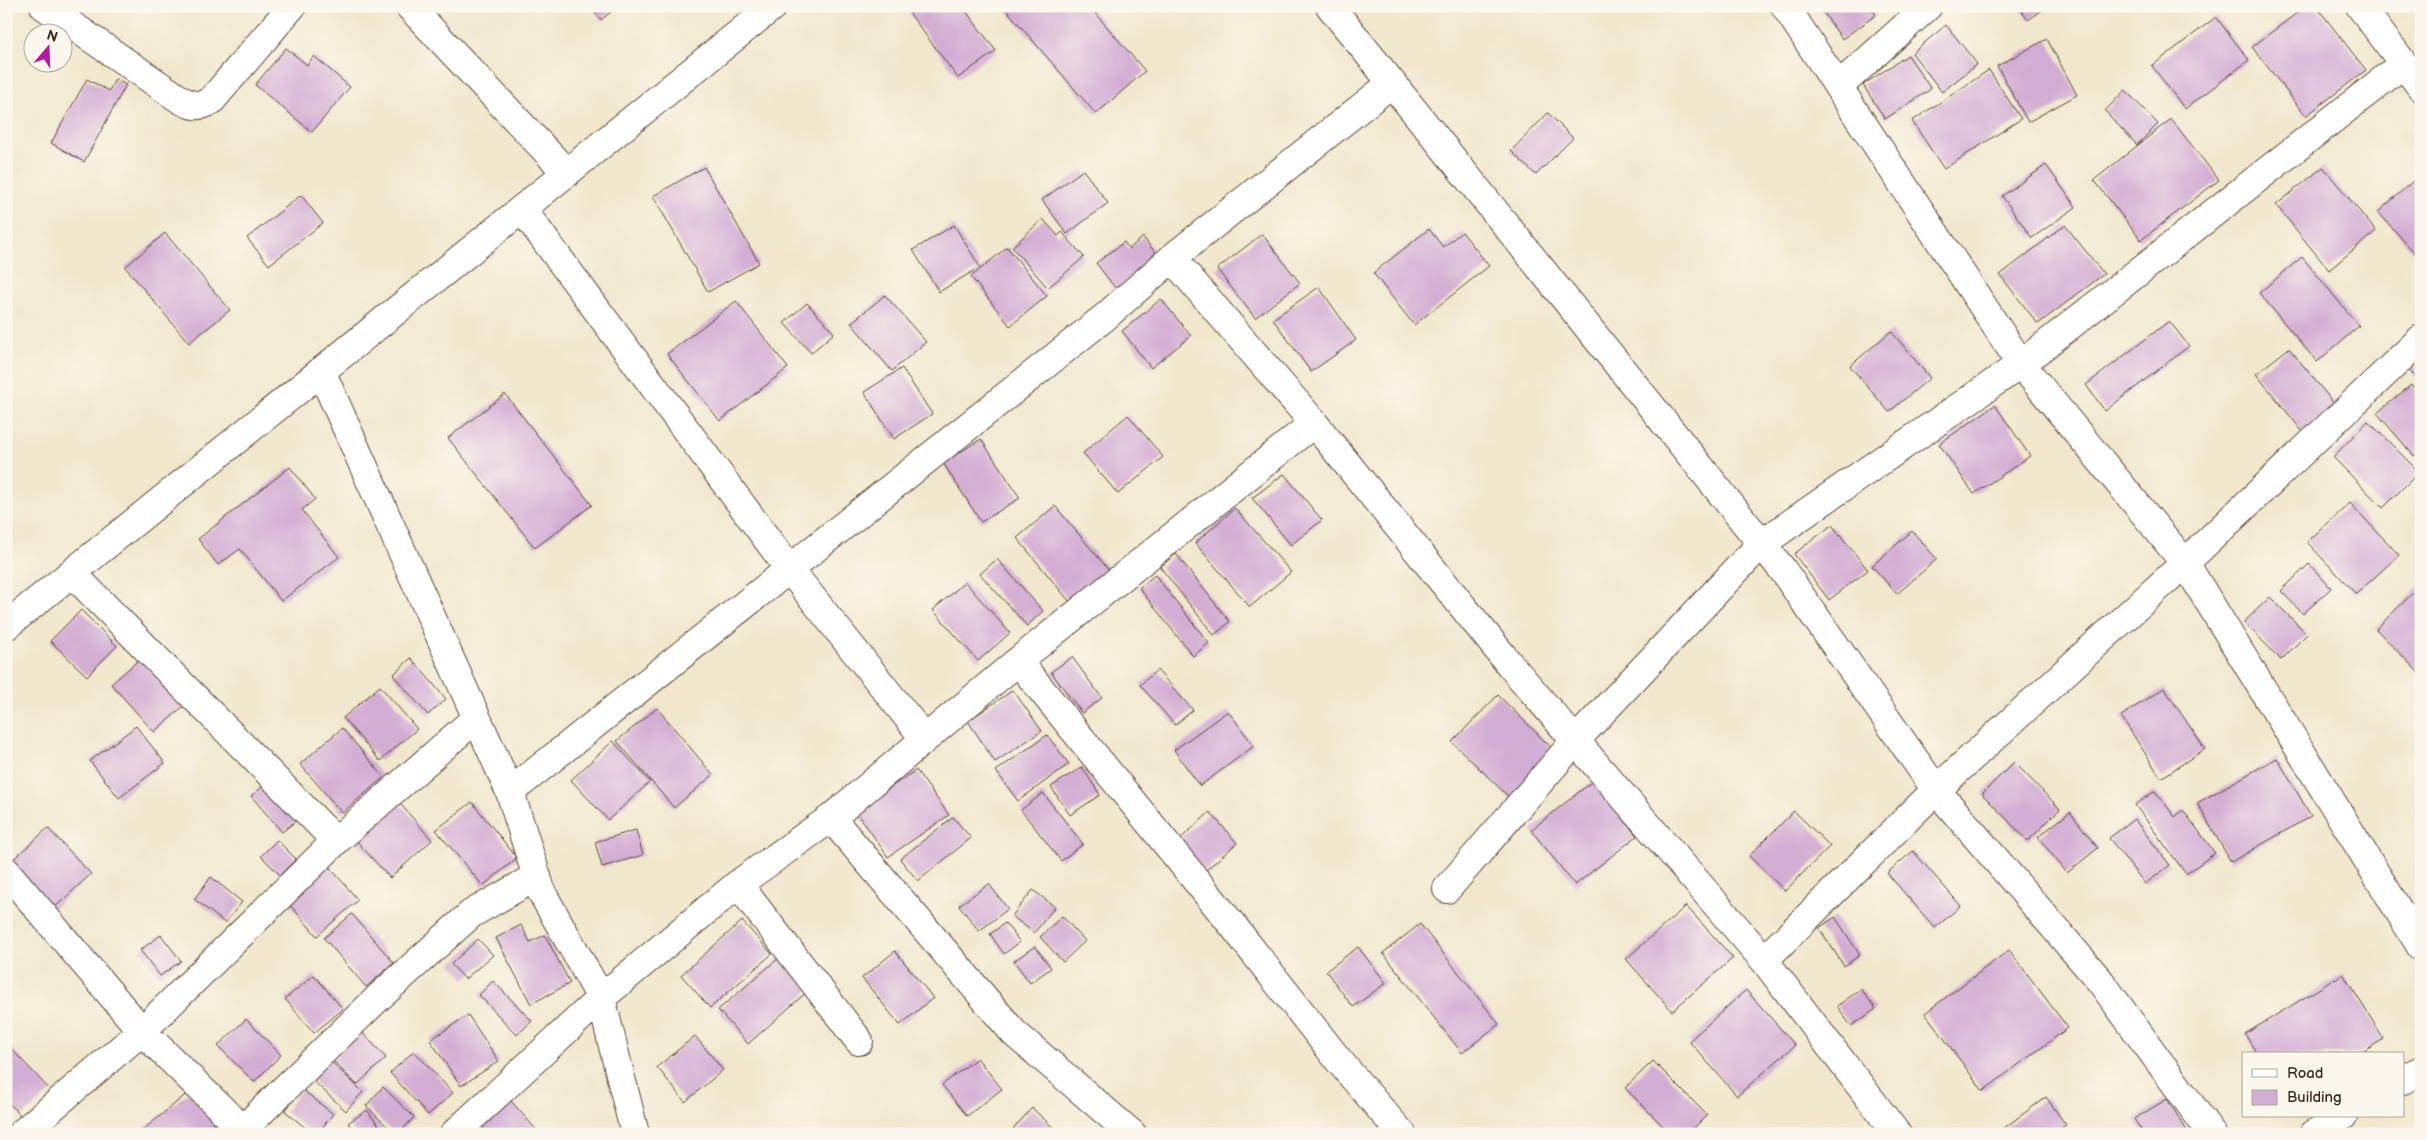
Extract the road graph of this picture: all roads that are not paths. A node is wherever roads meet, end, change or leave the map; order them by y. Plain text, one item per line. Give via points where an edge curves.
1 (44, 6) edge
2 (292, 6) edge
3 (409, 6) edge
4 (773, 6) edge
5 (1330, 6) edge
6 (1785, 6) edge
7 (1928, 6) edge
8 (2360, 6) edge
9 (2402, 65) junction
10 (1392, 83) junction
11 (1838, 86) junction
12 (2421, 87) edge
13 (567, 173) junction
14 (522, 209) junction
15 (1172, 258) junction
16 (2421, 339) edge
17 (2021, 364) junction
18 (322, 371) junction
19 (1314, 423) junction
20 (1761, 544) junction
21 (2185, 564) junction
22 (790, 570) junction
23 (72, 573) junction
24 (6, 626) edge
25 (1018, 661) junction
26 (475, 719) junction
27 (925, 738) junction
28 (1575, 740) junction
29 (1936, 790) junction
30 (510, 792) junction
31 (831, 818) junction
32 (336, 841) junction
33 (6, 870) edge
34 (537, 876) junction
35 (738, 884) junction
36 (1447, 889) dead end
37 (2421, 948) edge
38 (1764, 960) junction
39 (601, 998) junction
40 (142, 1031) junction
41 (859, 1041) dead end
42 (2421, 1070) edge
43 (2404, 1079) edge
44 (2340, 1118) edge
45 (243, 1132) edge
46 (21, 1134) edge
47 (454, 1134) edge
48 (635, 1134) edge
49 (1132, 1134) edge
50 (1402, 1134) edge
51 (1897, 1134) edge
52 (2212, 1134) edge
53 (2314, 1134) edge

1 - 2 street via 178,98 189,105 201,106 211,101
3 - 13 street
4 - 13 street
5 - 10 street
6 - 11 street
7 - 11 street
8 - 9 street
9 - 12 street
9 - 17 street
10 - 15 street
10 - 20 street
11 - 17 street
13 - 14 street
14 - 18 street
14 - 22 street
15 - 19 street
15 - 22 street via 1105,317
16 - 21 street
17 - 20 street
17 - 21 street
18 - 23 street
18 - 26 street
19 - 25 street
19 - 28 street
20 - 28 street
20 - 29 street via 1782,569
21 - 29 street
21 - 37 street
22 - 27 street
22 - 30 street
23 - 24 street
23 - 32 street
25 - 27 street
25 - 50 street via 1340,1062
26 - 30 street
26 - 32 street
27 - 31 street
28 - 36 street
28 - 38 street
29 - 38 street
29 - 52 street via 2101,982
30 - 34 street
31 - 35 street
31 - 49 street via 1014,1033
32 - 40 street
33 - 40 street
34 - 39 street via 542,893
34 - 45 street via 471,914 379,998
35 - 39 street
35 - 41 street
38 - 51 street
39 - 47 street
39 - 48 street
40 - 45 street
40 - 46 street
42 - 43 street
44 - 53 street

